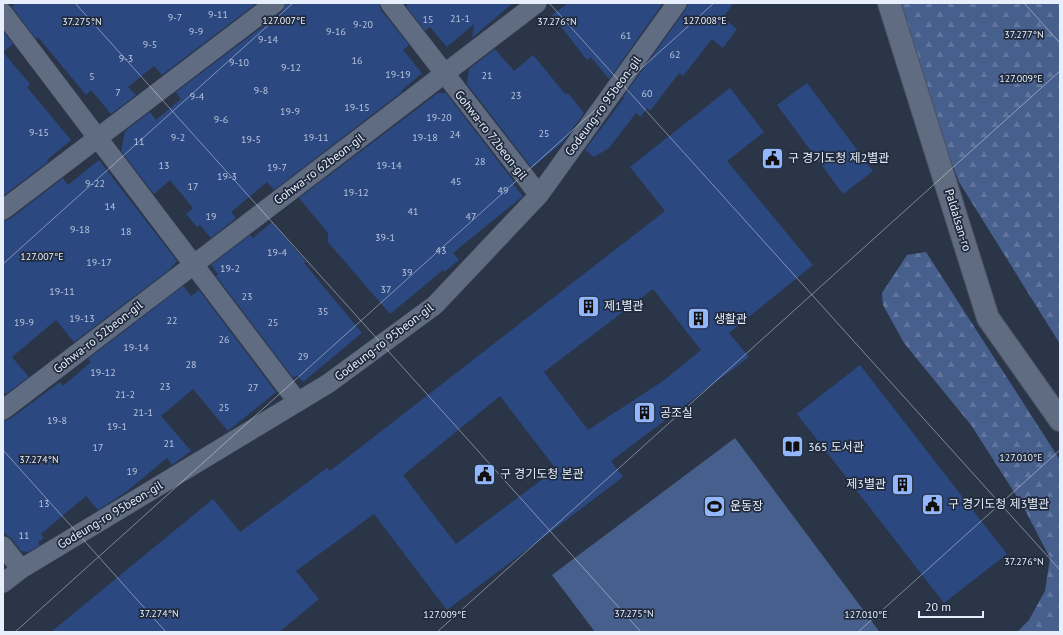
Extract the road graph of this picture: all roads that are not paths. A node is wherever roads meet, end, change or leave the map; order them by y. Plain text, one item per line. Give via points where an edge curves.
1 (275, 3) edge
2 (390, 3) edge
3 (537, 3) edge
4 (677, 3) edge
5 (889, 3) edge
6 (3, 13) edge
7 (444, 74) junction
8 (98, 138) junction
9 (539, 195) junction
10 (3, 210) edge
11 (193, 264) junction
12 (297, 401) junction
13 (3, 410) edge
14 (1060, 420) edge
15 (3, 546) edge
16 (21, 569) junction
17 (3, 583) edge

1 - 8 street
2 - 7 street, Gohwa-ro 72beon-gil
3 - 7 street
4 - 9 street, Godeung-ro 95beon-gil
5 - 14 street, Paldalsan-ro via 988,318
6 - 8 street
7 - 9 street, Gohwa-ro 72beon-gil
7 - 11 street, Gohwa-ro 62beon-gil
8 - 10 street
8 - 11 street
9 - 12 street, Godeung-ro 95beon-gil via 435,305 329,383
11 - 12 street
11 - 13 street, Gohwa-ro 52beon-gil
12 - 16 street, Godeung-ro 95beon-gil
15 - 16 street
16 - 17 street, Godeung-ro 95beon-gil

